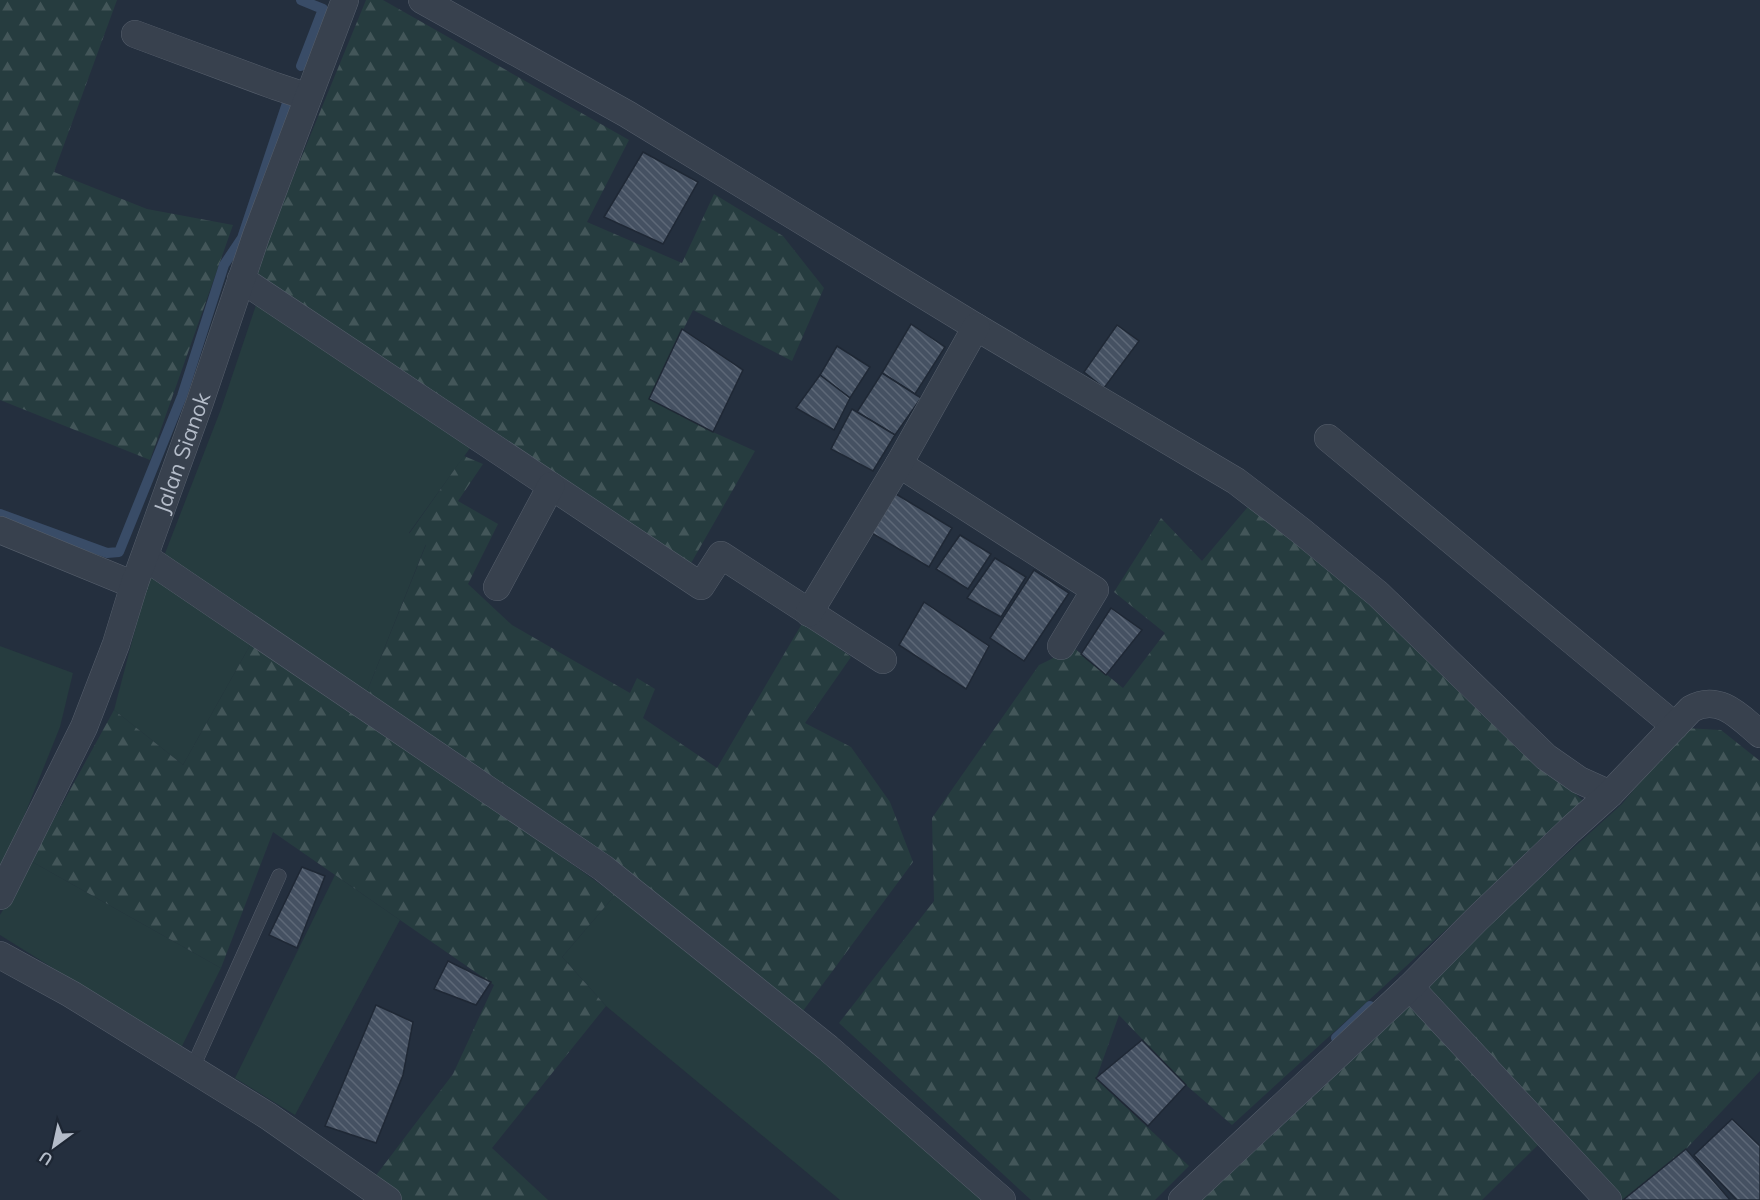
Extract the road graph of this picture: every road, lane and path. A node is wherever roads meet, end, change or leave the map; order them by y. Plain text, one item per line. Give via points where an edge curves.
1 (345, 0) edge
2 (422, 0) edge
3 (135, 34) dead end
4 (308, 97) junction
5 (241, 279) junction
6 (975, 327) junction
7 (1328, 438) dead end
8 (899, 464) junction
9 (552, 486) junction
10 (0, 530) edge
11 (145, 557) junction
12 (134, 585) junction
13 (497, 586) dead end
14 (809, 613) junction
15 (1061, 646) dead end
16 (883, 660) dead end
17 (1675, 726) junction
18 (1760, 734) edge
19 (1611, 794) junction
20 (279, 876) dead end
21 (0, 896) edge
22 (0, 955) edge
23 (1410, 987) junction
24 (192, 1069) junction
25 (388, 1200) edge
26 (1002, 1200) edge
27 (1182, 1200) edge
28 (1608, 1200) edge

1 - 4 street, Jalan Sianok
2 - 6 street via 627,114
3 - 4 street
4 - 5 street, Jalan Sianok
5 - 9 street
5 - 11 street, Jalan Sianok
6 - 8 street
6 - 19 street via 1236,481 1378,594 1546,757 1579,780
7 - 17 street
8 - 14 street
8 - 15 street via 1095,590
9 - 13 street
9 - 14 street via 701,586 721,555
10 - 12 street
11 - 12 street, Jalan Sianok
11 - 26 street via 603,868 828,1048
12 - 21 street, Jalan Sianok via 84,727
14 - 16 street
17 - 18 street via 1698,705 1720,704
17 - 19 street
19 - 23 street
20 - 24 lane
22 - 24 street
23 - 27 street
23 - 28 street
24 - 25 street via 268,1116

